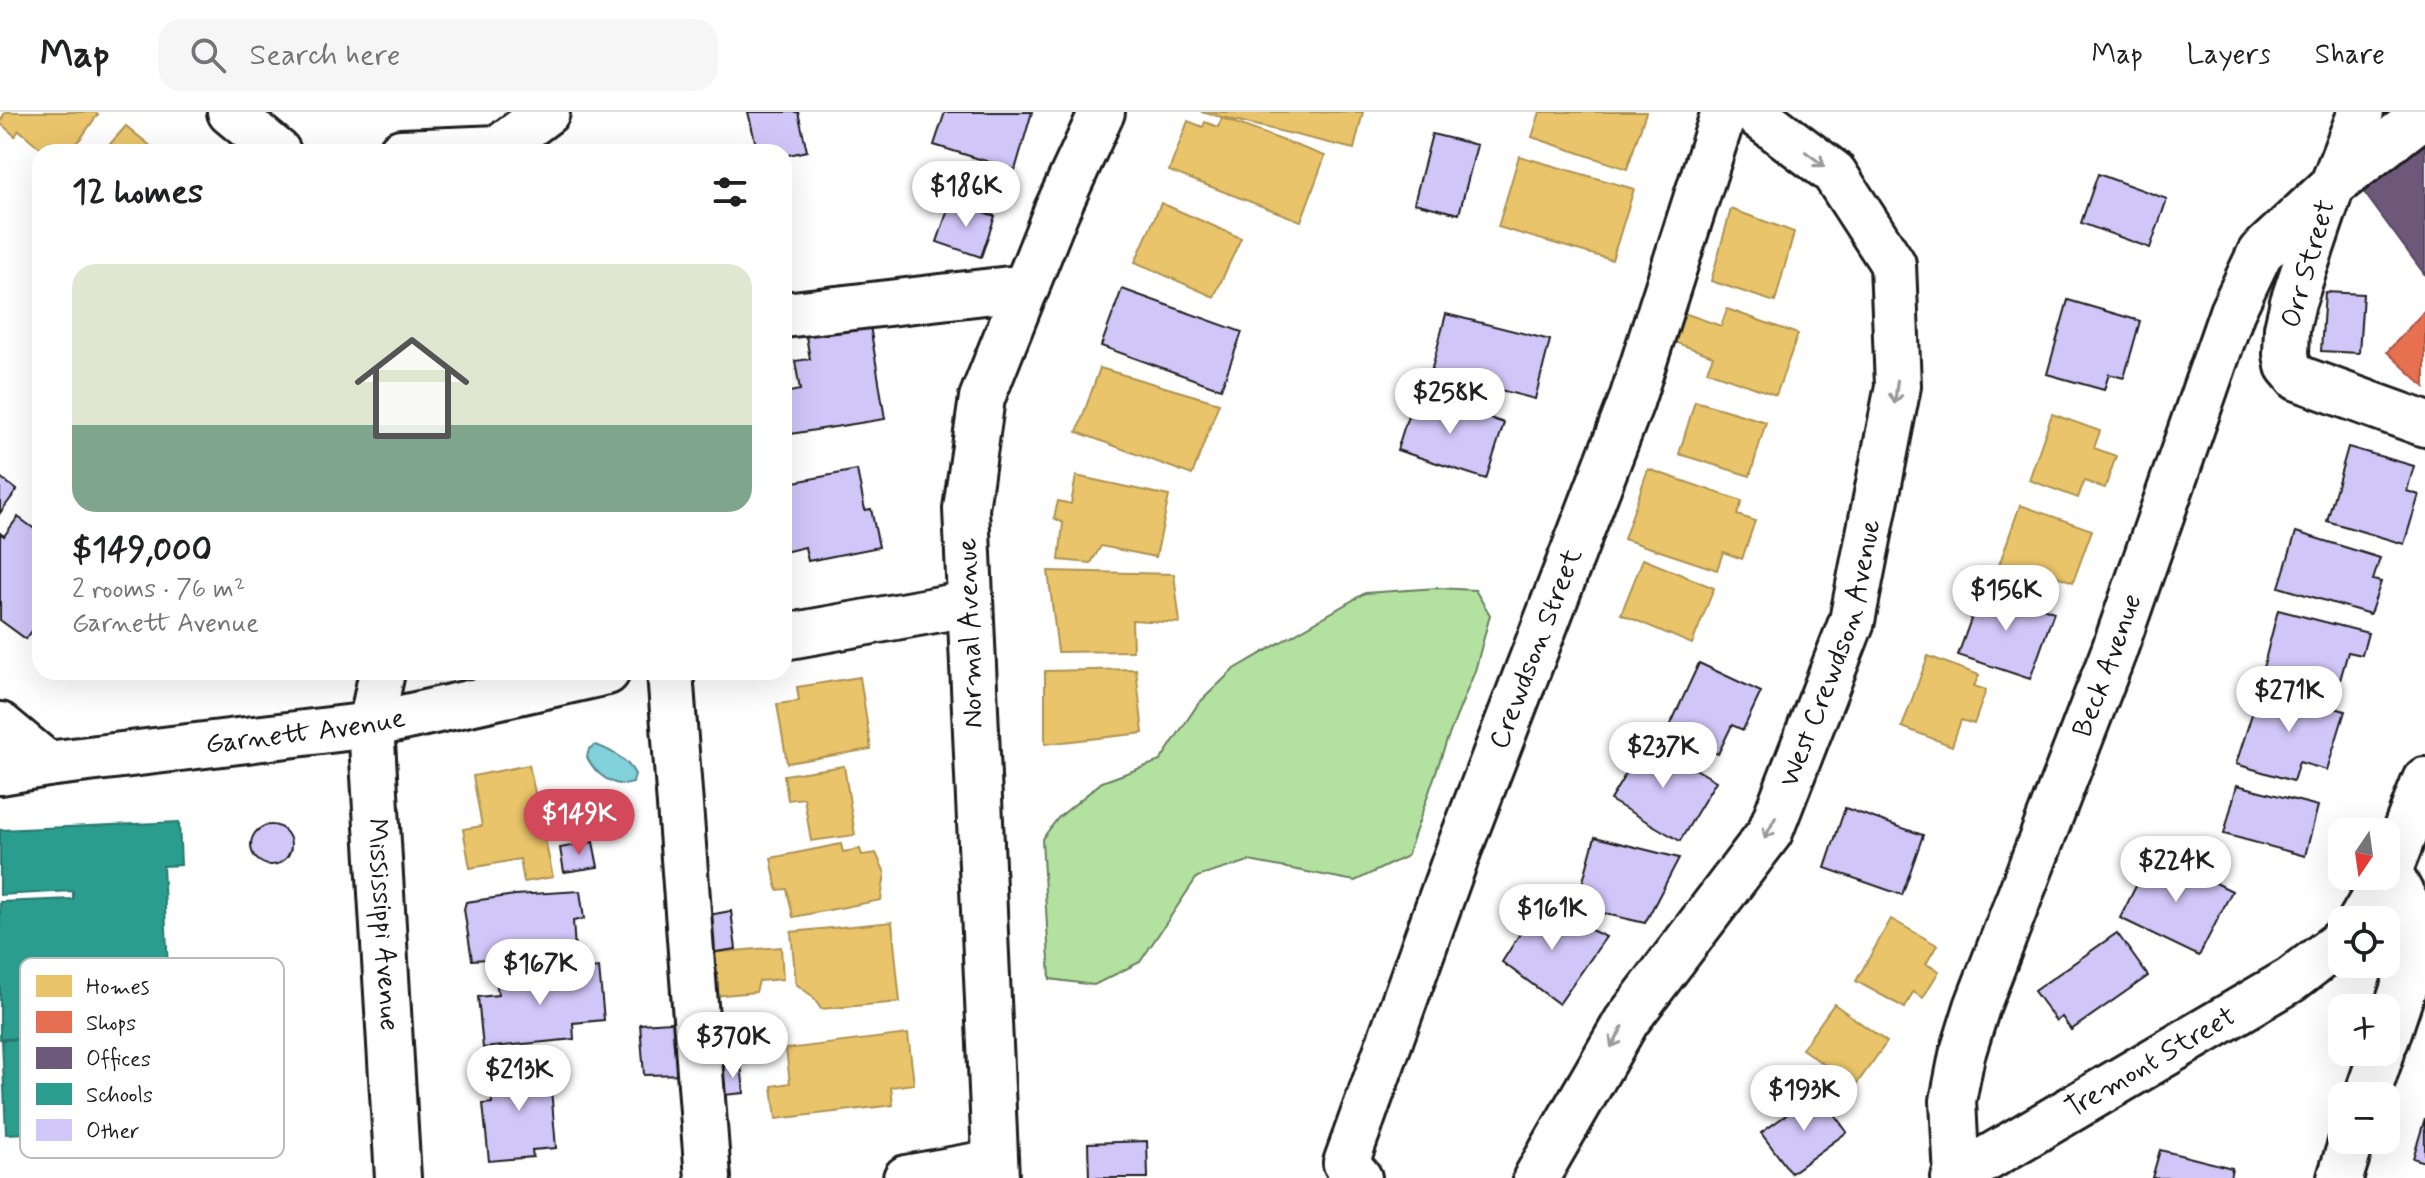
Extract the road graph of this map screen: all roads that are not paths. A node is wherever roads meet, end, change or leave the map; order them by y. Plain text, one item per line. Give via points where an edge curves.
1 (230, 112) edge
2 (547, 112) edge
3 (1102, 112) edge
4 (1724, 112) edge
5 (1753, 112) edge
6 (2361, 112) edge
7 (2425, 114) edge
8 (274, 144) edge
9 (506, 144) edge
10 (2332, 186) junction
11 (1027, 287) junction
12 (792, 314) edge
13 (2425, 424) edge
14 (968, 604) junction
15 (792, 636) edge
16 (380, 680) edge
17 (571, 680) edge
18 (671, 680) edge
19 (0, 725) edge
20 (371, 725) junction
21 (47, 764) junction
22 (0, 772) edge
23 (2425, 780) edge
24 (2400, 844) edge
25 (2399, 890) edge
26 (2328, 952) edge
27 (2400, 998) edge
28 (2348, 1154) edge
29 (995, 1170) edge
30 (1956, 1177) edge
31 (398, 1178) edge
32 (708, 1178) edge
33 (906, 1178) edge
34 (1359, 1178) edge
35 (1536, 1178) edge
36 (2340, 1178) edge

1 - 8 street
2 - 9 street
3 - 11 street, Normal Avenue
4 - 34 street, Crewdson Street via 1631,402 1459,849 1346,1163
5 -> 35 street, West Crewdson Avenue via 1834,173 1893,264 1898,386 1852,621 1770,832 1626,1022
6 - 10 street, Orr Street
7 - 10 street, Beck Avenue
10 - 13 street, Orr Street via 2293,302 2288,366 2298,378
10 - 30 street, Beck Avenue via 2260,253 2232,312 2114,651 1977,1007 1953,1101
11 - 12 street
11 - 14 street, Normal Avenue via 982,398 966,509
14 - 15 street
14 - 29 street, Normal Avenue
16 - 20 street, Mississippi Avenue
17 - 20 street, Garnett Avenue
18 - 32 street
19 - 21 street
20 - 21 street, Garnett Avenue
20 - 31 street, Mississippi Avenue
21 - 22 street, Garnett Avenue
23 - 24 street
25 - 27 street via 2416,921 2413,959
26 - 30 street, Tremont Street via 2291,980
28 - 36 street
29 - 33 street

